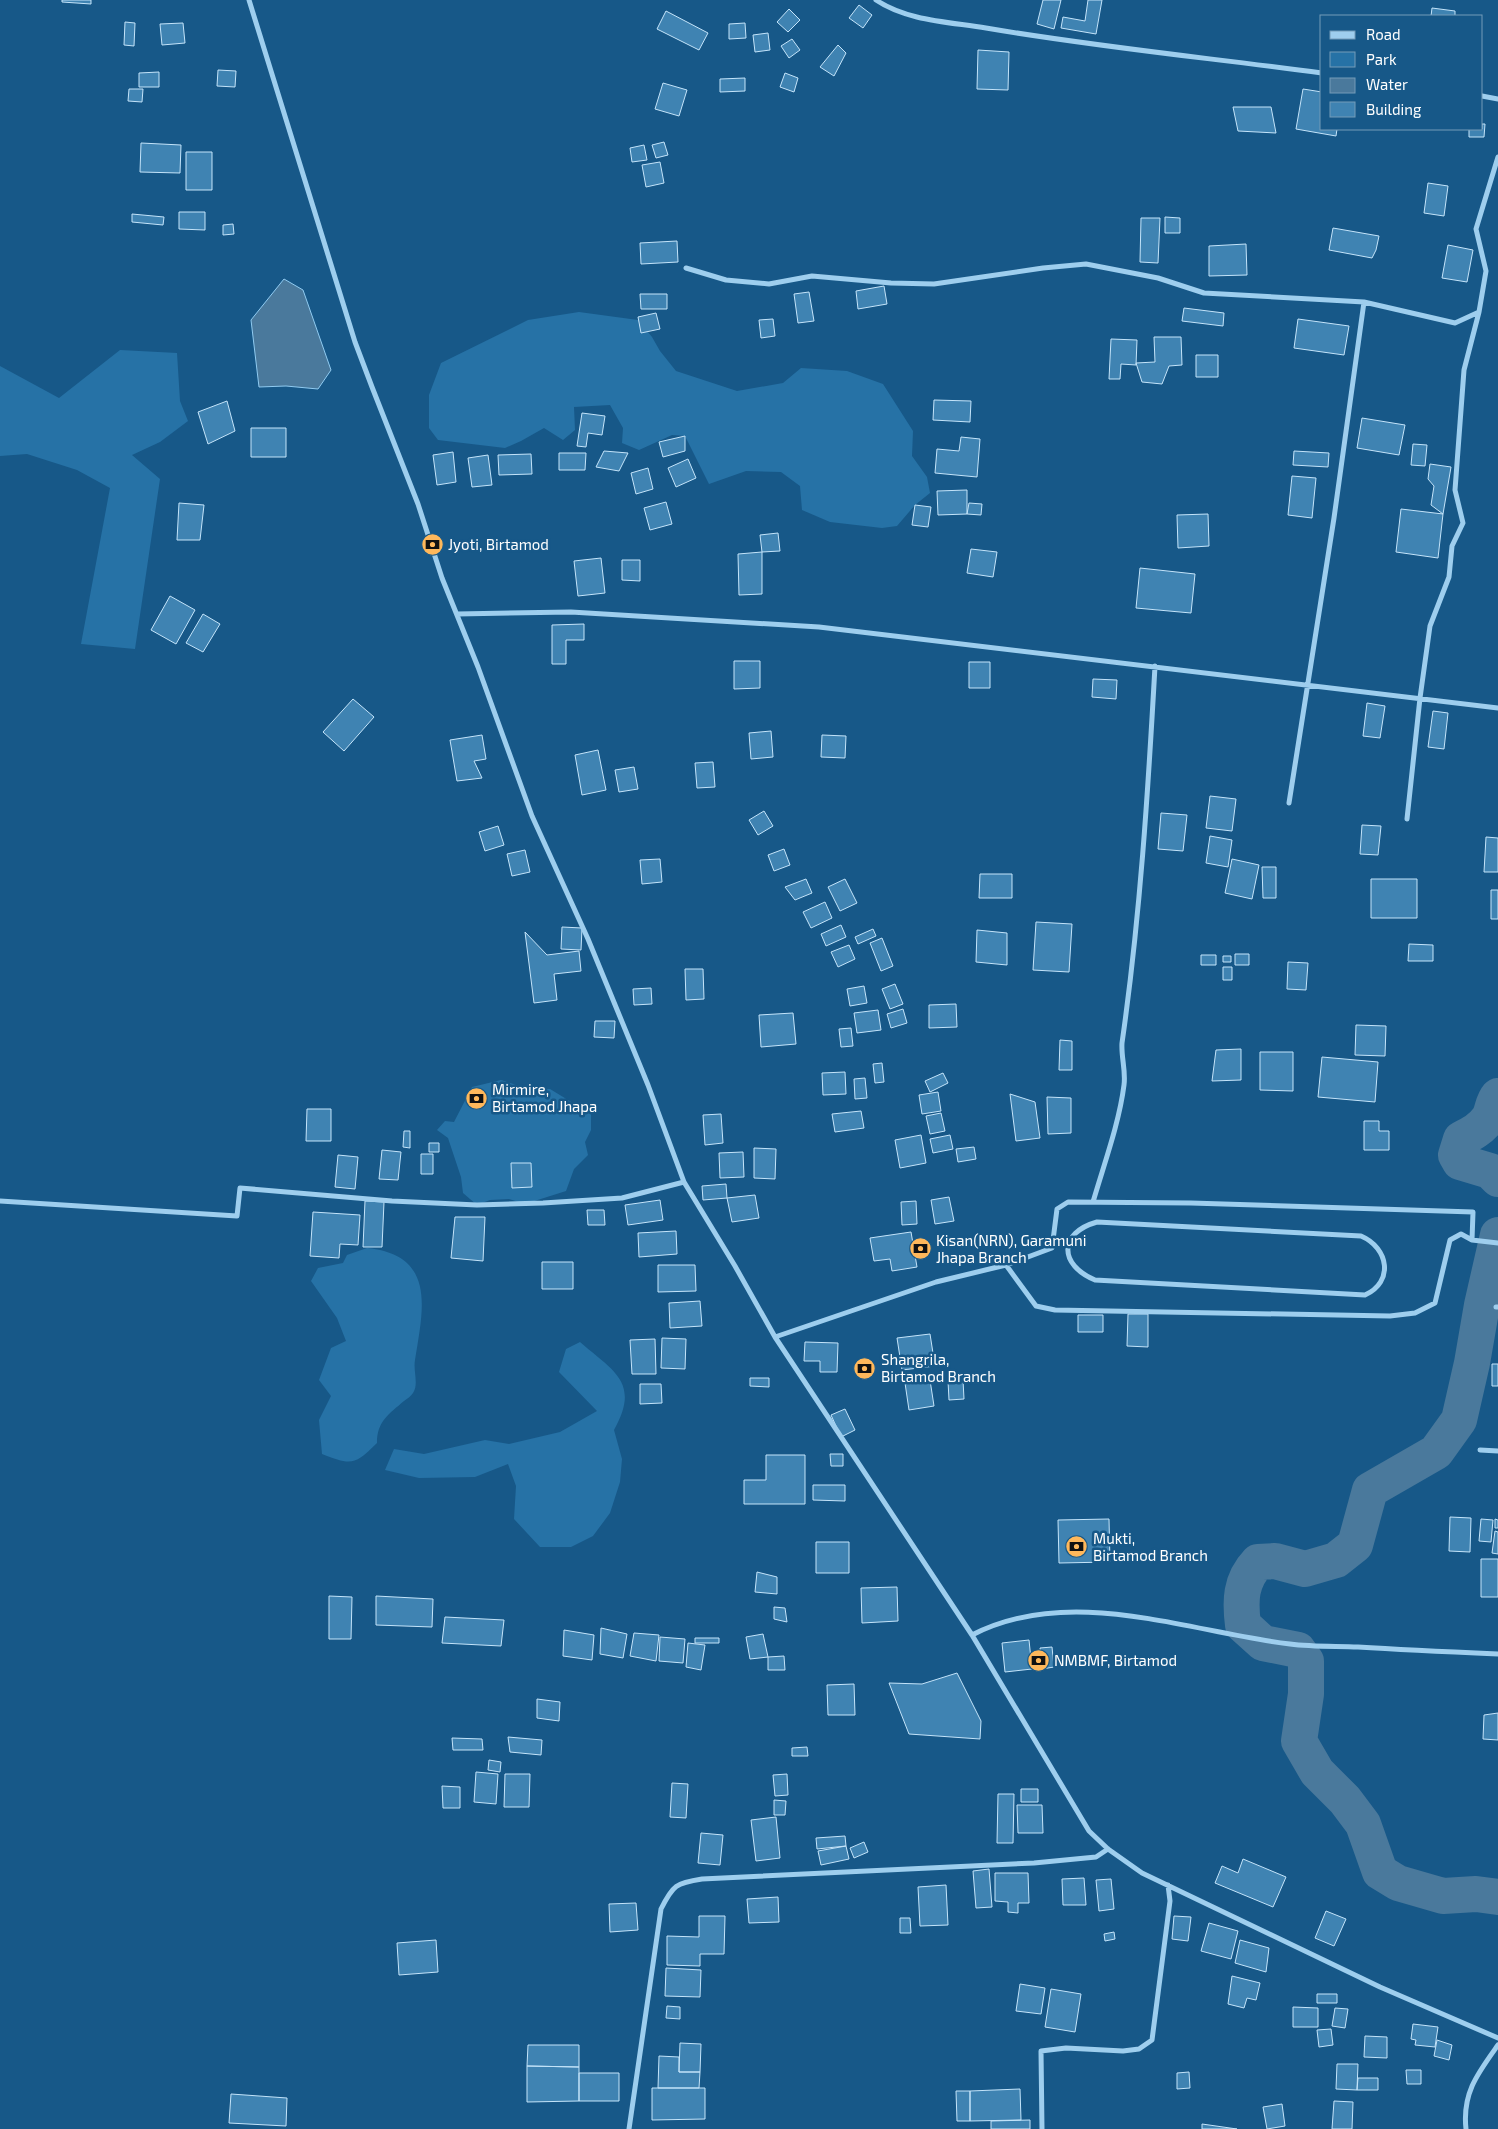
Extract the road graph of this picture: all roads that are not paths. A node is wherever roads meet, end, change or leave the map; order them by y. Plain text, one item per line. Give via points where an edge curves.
1 (249, 0) edge
2 (876, 0) edge
3 (1320, 73) edge
4 (1483, 96) edge
5 (1498, 99) edge
6 (1498, 157) edge
7 (686, 268) dead end
8 (1364, 302) junction
9 (1479, 312) junction
10 (457, 614) junction
11 (1155, 666) junction
12 (1308, 685) junction
13 (1420, 698) junction
14 (1498, 708) edge
15 (1289, 803) dead end
16 (1407, 819) dead end
17 (684, 1182) junction
18 (0, 1201) edge
19 (1093, 1202) junction
20 (1361, 1236) joint
21 (1472, 1240) junction
22 (1498, 1243) edge
23 (1006, 1265) junction
24 (775, 1337) junction
25 (1480, 1450) dead end
26 (1498, 1451) edge
27 (972, 1635) junction
28 (1498, 1654) edge
29 (1108, 1849) junction
30 (1168, 1885) junction
31 (1498, 2038) edge
32 (1498, 2045) edge
33 (629, 2129) edge
34 (1042, 2129) edge
35 (1466, 2129) edge

1 - 10 street via 355,342
2 - 3 street via 889,8 916,16 1002,31
4 - 5 street
6 - 9 street via 1476,229 1486,271
7 - 8 street via 726,280 769,284 812,276 934,284 1086,264 1158,278 1204,293
8 - 9 street via 1454,323
8 - 12 street
9 - 13 street via 1464,370 1454,490 1463,523 1452,546 1449,576 1430,626
10 - 11 street via 571,612 818,627
10 - 17 street via 532,816 588,939
11 - 12 street
11 - 19 street via 1139,911 1122,1046 1125,1084
12 - 13 street
12 - 15 street
13 - 14 street
13 - 16 street
17 - 18 street via 622,1198 476,1205 240,1188 237,1216
17 - 24 street
19 - 21 street via 1473,1212
19 - 23 street via 1062,1205 1057,1209 1052,1248
20 - 20 street via 1097,1222 1077,1230 1070,1238 1068,1254 1080,1272 1095,1280 1365,1295 1381,1283 1384,1263 1376,1246
21 - 22 street
21 - 23 street via 1461,1234 1450,1240 1435,1303 1415,1313 1390,1316 1055,1310 1036,1306
23 - 24 street via 936,1282
24 - 27 street
25 - 26 street
27 - 28 street via 990,1626 1034,1615 1072,1612 1147,1617 1292,1644
27 - 29 street via 1089,1831
29 - 30 street via 1142,1873
29 - 33 street via 1096,1857 1034,1863 682,1882 669,1893 661,1909
30 - 31 street via 1380,1987
30 - 34 street via 1170,1901 1152,2040 1139,2049 1123,2052 1066,2048 1041,2052
32 - 35 street via 1469,2091

